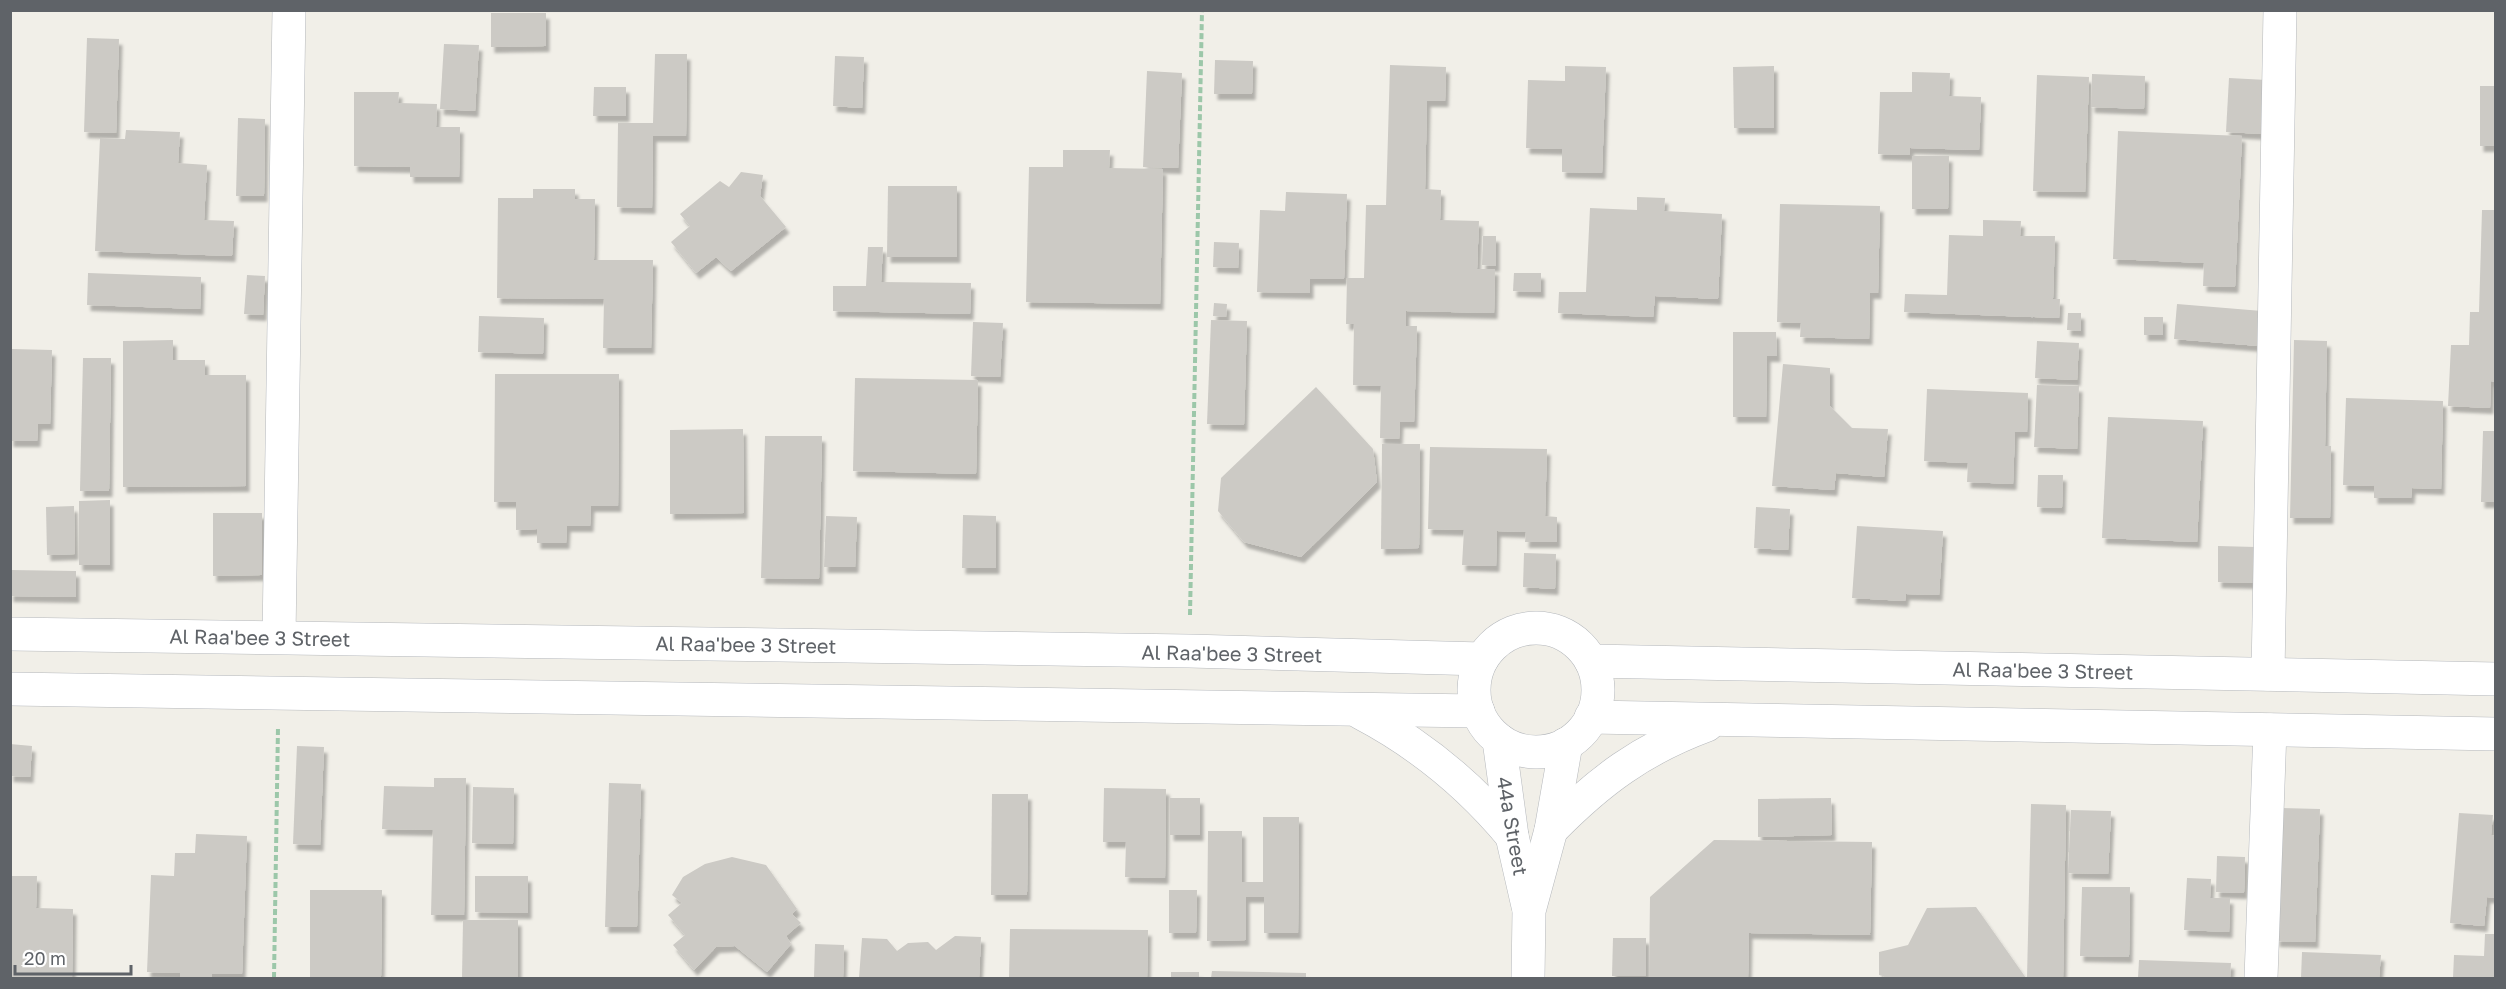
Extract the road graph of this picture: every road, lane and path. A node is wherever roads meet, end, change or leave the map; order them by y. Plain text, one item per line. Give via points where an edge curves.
1 (289, 10) edge
2 (1202, 10) edge
3 (2280, 10) edge
4 (10, 634) edge
5 (279, 636) junction
6 (1189, 651) junction
7 (1482, 659) junction
8 (1591, 661) junction
9 (2268, 674) junction
10 (2496, 679) edge
11 (10, 689) edge
12 (278, 694) junction
13 (1356, 710) junction
14 (1478, 711) junction
15 (1591, 717) junction
16 (1722, 720) junction
17 (2270, 730) junction
18 (2496, 734) edge
19 (1499, 740) junction
20 (1566, 744) junction
21 (1551, 830) junction
22 (1512, 836) junction
23 (1529, 911) junction
24 (274, 978) edge
25 (1528, 978) edge
26 (2261, 978) edge

1 - 5 street
2 - 6 path
3 - 9 street
4 - 5 street, Al Raa'bee 3 Street
5 - 6 street, Al Raa'bee 3 Street
6 - 7 street, Al Raa'bee 3 Street
7 - 8 street via 1506,636 1521,629 1538,628 1569,637
7 - 14 street via 1474,685
8 - 9 street, Al Raa'bee 3 Street
8 - 15 street via 1598,683
9 - 10 street, Al Raa'bee 3 Street
11 - 12 street
12 - 13 street
12 - 24 path
13 - 14 street
13 - 22 street via 1442,764 1491,810
14 - 19 street
15 - 16 street
15 - 20 street
16 - 17 street
16 - 21 street via 1673,737 1628,762 1587,793
17 - 18 street
17 - 26 street
19 - 20 street via 1532,751
19 - 22 street, 44a Street
20 - 21 street, 44a Street
21 - 23 street, 44a Street
22 - 23 street, 44a Street
23 - 25 street, 44a Street

